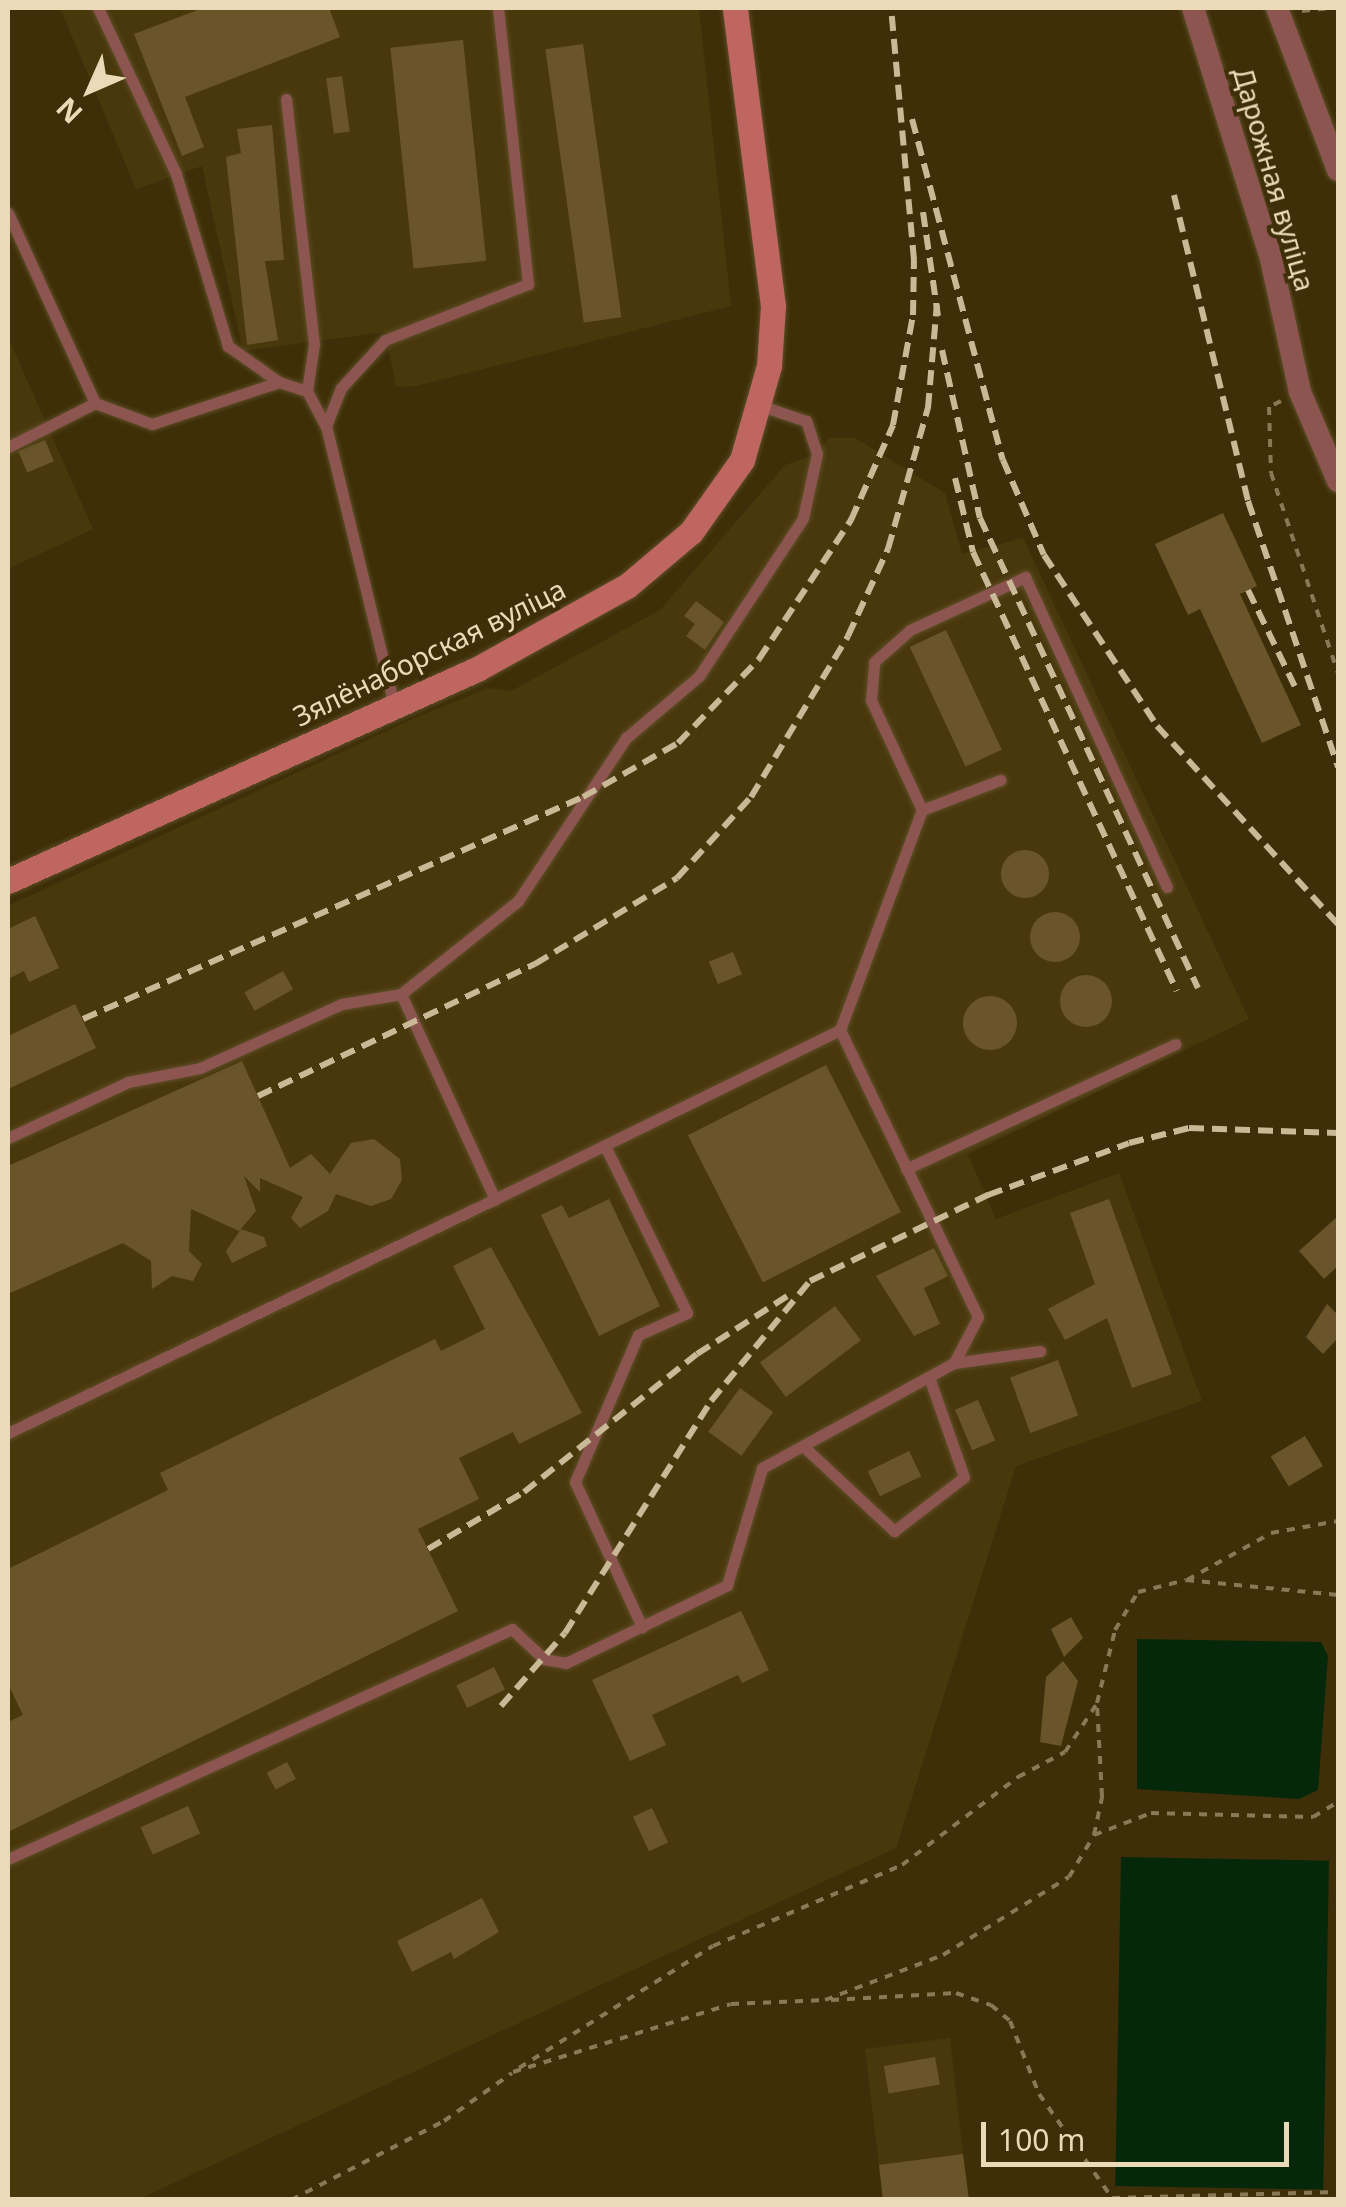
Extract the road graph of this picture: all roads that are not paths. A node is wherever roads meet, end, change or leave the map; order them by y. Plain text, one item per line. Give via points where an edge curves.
1 (98, 8) edge
2 (498, 8) edge
3 (735, 8) edge
4 (1193, 8) edge
5 (1278, 8) edge
6 (286, 99) dead end
7 (1338, 170) edge
8 (8, 214) edge
9 (279, 382) junction
10 (306, 391) junction
11 (95, 404) junction
12 (762, 406) junction
13 (326, 426) junction
14 (8, 447) edge
15 (1338, 481) edge
16 (394, 704) junction
17 (1000, 780) dead end
18 (922, 810) junction
19 (8, 881) edge
20 (1167, 886) dead end
21 (401, 994) junction
22 (840, 1030) junction
23 (1175, 1044) dead end
24 (8, 1138) edge
25 (604, 1146) junction
26 (906, 1169) junction
27 (496, 1199) junction
28 (1040, 1351) dead end
29 (954, 1363) junction
30 (929, 1377) junction
31 (8, 1433) edge
32 (803, 1446) junction
33 (642, 1627) junction
34 (8, 1859) edge

1 - 9 lane via 176,174 228,346
2 - 13 lane via 528,284 385,340 341,388
3 - 12 main road, Зялёнаборская вуліца via 773,306
4 - 15 street, Дарожная вуліца via 1271,259 1300,392
5 - 7 street
6 - 10 lane via 314,344
8 - 11 lane
9 - 10 lane
9 - 11 lane via 152,424
10 - 13 lane
11 - 14 lane
12 - 16 main road, Зялёнаборская вуліца via 726,485 660,560 553,629
12 - 21 lane via 806,421 817,454 803,518 700,676 626,738 518,901
13 - 16 lane
16 - 19 main road, Зялёнаборская вуліца
17 - 18 lane
18 - 20 lane via 871,700 874,662 910,630 1026,577
18 - 22 lane
21 - 24 lane via 342,1004 200,1068 128,1082
21 - 27 lane
22 - 25 lane
22 - 26 lane
23 - 26 lane
25 - 27 lane
25 - 33 lane via 687,1313 638,1335 575,1482
26 - 29 lane via 978,1317
27 - 31 lane
28 - 29 lane
29 - 30 lane
30 - 32 lane
30 - 32 lane via 964,1477 894,1530
32 - 33 lane via 762,1468 726,1585
33 - 34 lane via 566,1664 544,1659 512,1629

